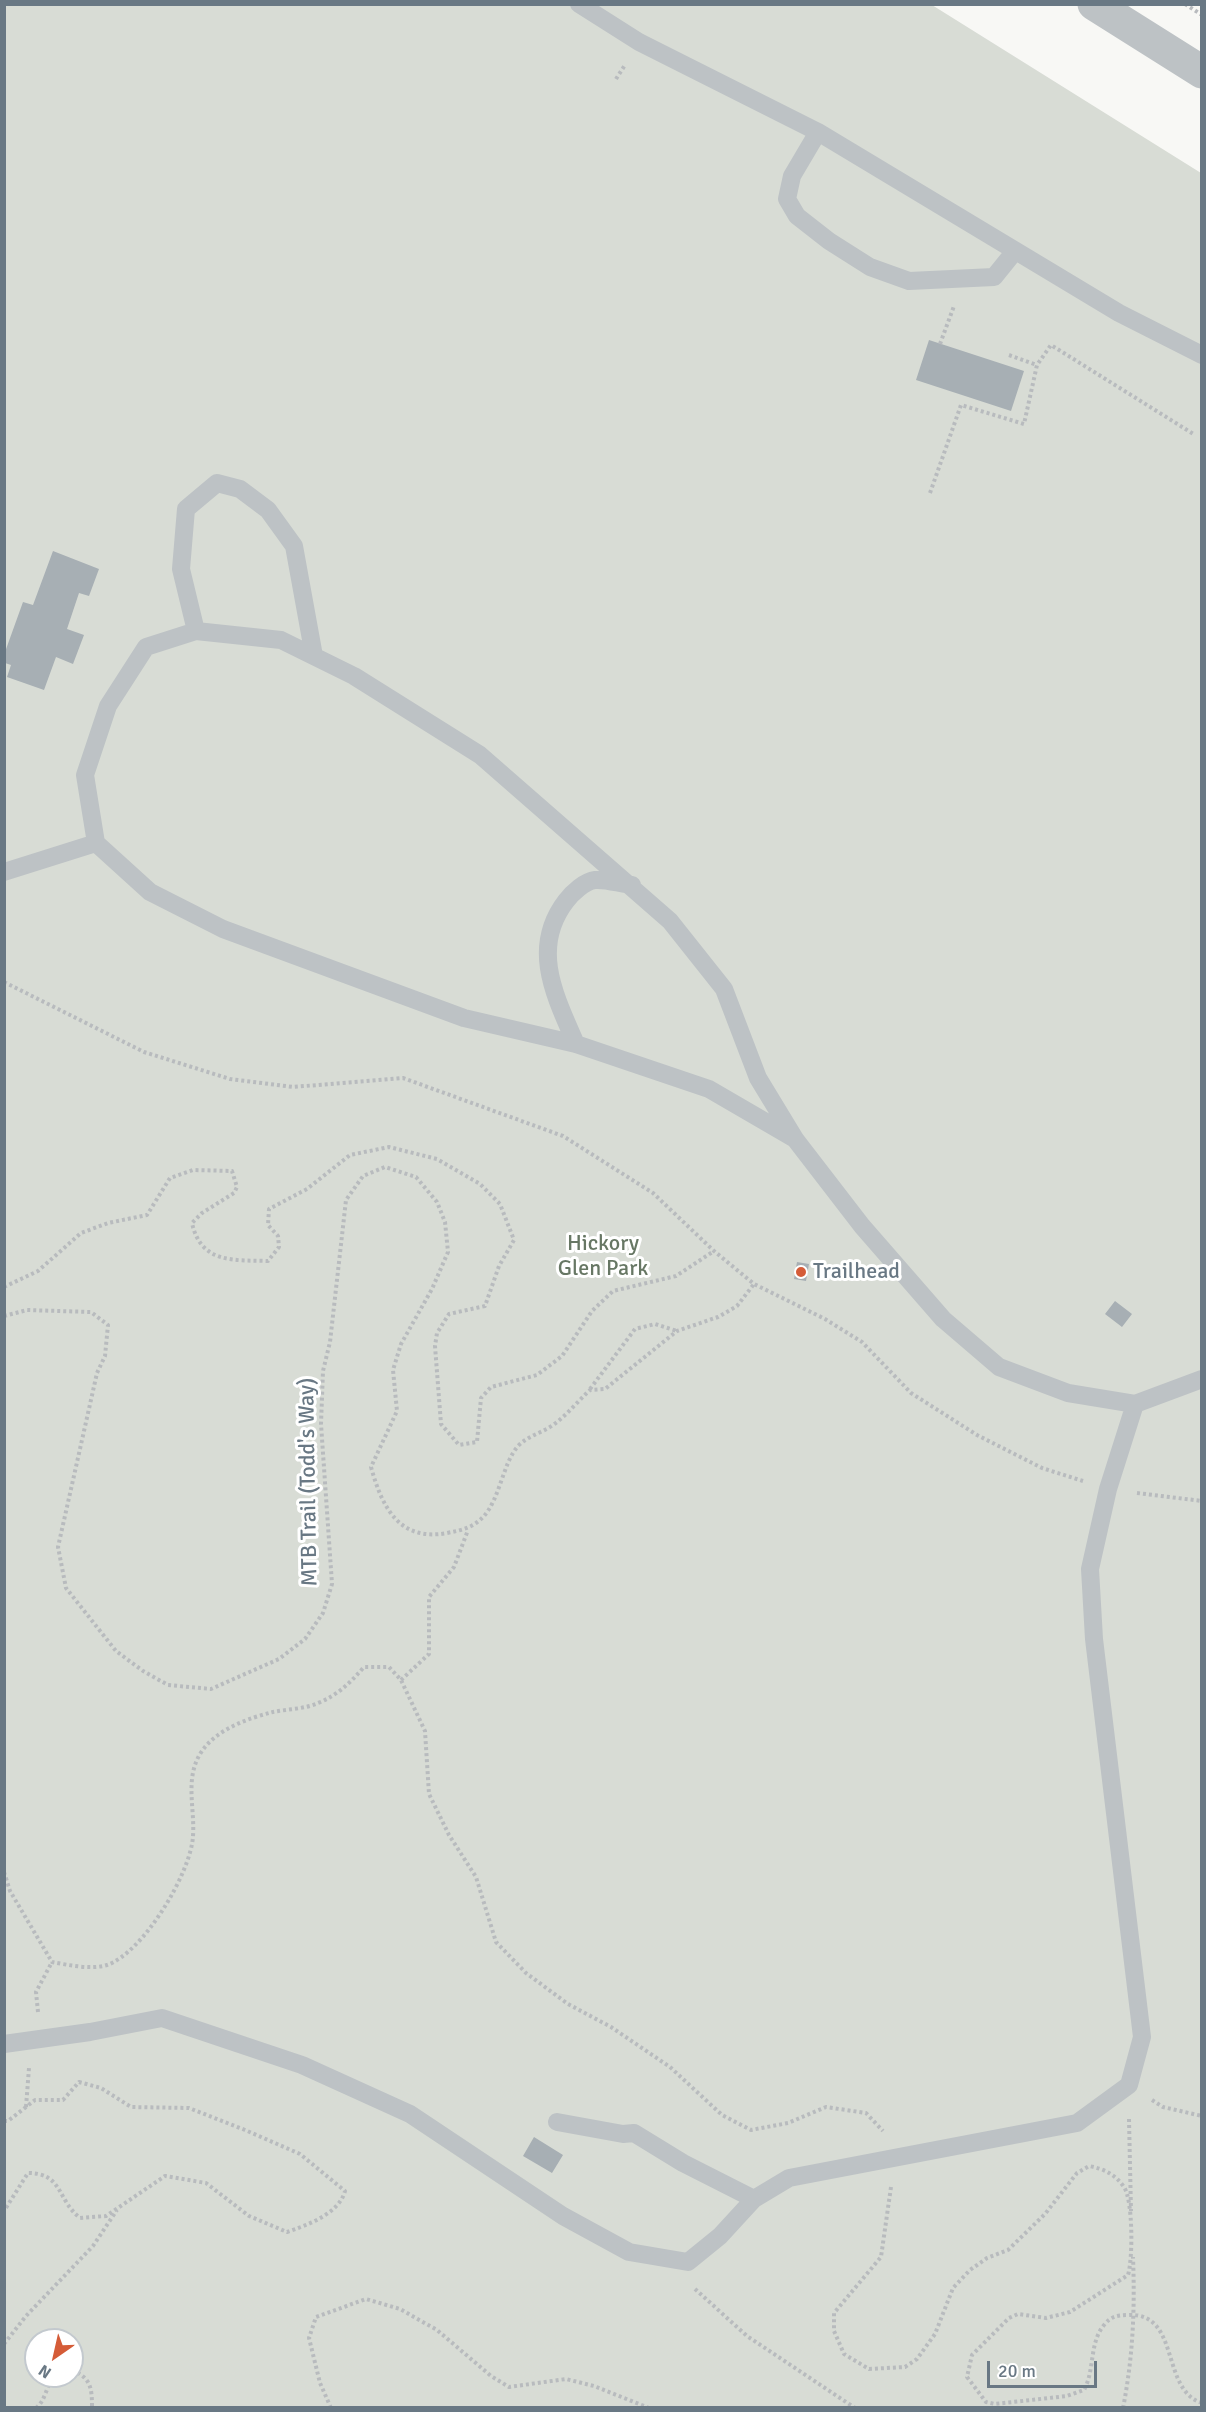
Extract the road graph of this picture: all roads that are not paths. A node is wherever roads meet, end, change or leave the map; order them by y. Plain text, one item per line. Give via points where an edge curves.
1 (579, 4) edge
2 (1094, 4) edge
3 (1202, 72) edge
4 (818, 132) junction
5 (1015, 251) junction
6 (1202, 355) edge
7 (196, 632) junction
8 (314, 656) junction
9 (96, 843) junction
10 (4, 872) edge
11 (632, 885) junction
12 (576, 1044) junction
13 (795, 1139) junction
14 (1202, 1379) edge
15 (1135, 1404) junction
16 (4, 2044) edge
17 (557, 2122) dead end
18 (754, 2199) junction

1 - 4 lane via 639,42
2 - 3 street
4 - 5 lane
4 - 5 lane via 792,176 787,199 797,216 870,267 909,281 994,277
5 - 6 lane via 1119,313
7 - 8 lane via 281,640
7 - 8 lane via 181,569 186,509 217,483 240,489 268,510 294,546
7 - 9 lane via 146,647 108,706 85,775
8 - 11 lane via 354,676 480,755
9 - 10 lane
9 - 12 lane via 150,892 223,929 464,1018
11 - 12 lane via 593,880 572,893 554,917 545,955
11 - 13 lane via 670,921 724,989 758,1078
12 - 13 lane via 709,1089
13 - 15 lane via 862,1226 943,1319 999,1367 1068,1394
14 - 15 lane
15 - 18 lane via 1107,1489 1090,1569 1094,1639 1142,2037 1129,2085 1077,2123 789,2178
16 - 18 lane via 162,2018 302,2065 410,2114 563,2216 629,2252 688,2262
17 - 18 lane via 634,2133

